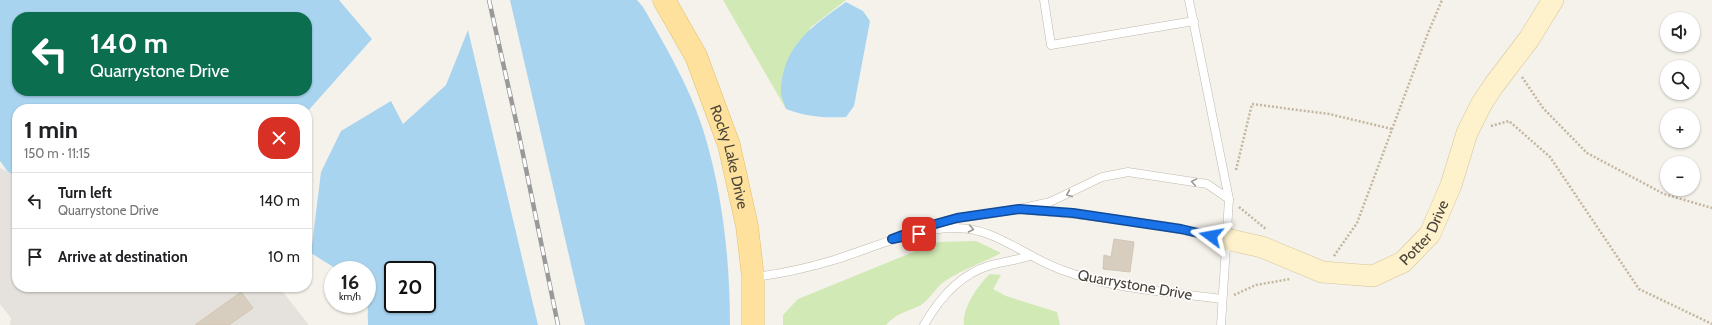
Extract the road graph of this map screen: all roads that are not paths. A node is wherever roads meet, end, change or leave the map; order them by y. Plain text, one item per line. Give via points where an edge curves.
1 (664, 0) edge
2 (1044, 0) edge
3 (1189, 0) edge
4 (1553, 0) edge
5 (1566, 0) edge
6 (1194, 21) junction
7 (1529, 39) junction
8 (1228, 198) junction
9 (1019, 209) junction
10 (892, 239) junction
11 (1226, 239) junction
12 (1030, 256) junction
13 (753, 277) junction
14 (1222, 299) junction
15 (753, 325) edge
16 (924, 325) edge
17 (1221, 325) edge

1 - 13 main road, Rocky Lake Drive via 696,56 729,145 748,226
2 - 6 lane via 1051,45
3 - 6 lane
4 - 7 street, Potter Drive
5 - 7 street, Potter Drive
6 - 8 lane
7 - 11 street, Potter Drive via 1494,85 1467,132 1451,185 1430,234 1403,262 1373,276 1322,272 1262,247
8 -> 9 lane via 1207,184 1128,172 1102,177 1050,202
8 - 11 lane
9 - 10 lane via 957,218
9 - 11 lane via 1073,213 1181,229
10 -> 12 lane, Quarrystone Drive via 952,228 968,228 996,237
10 - 13 lane, Quarrystone Drive via 787,273
11 - 14 lane
12 - 14 lane, Quarrystone Drive via 1061,270 1095,280
12 - 16 lane via 988,266 959,280 931,312
13 - 15 main road, Rocky Lake Drive
14 - 17 lane

